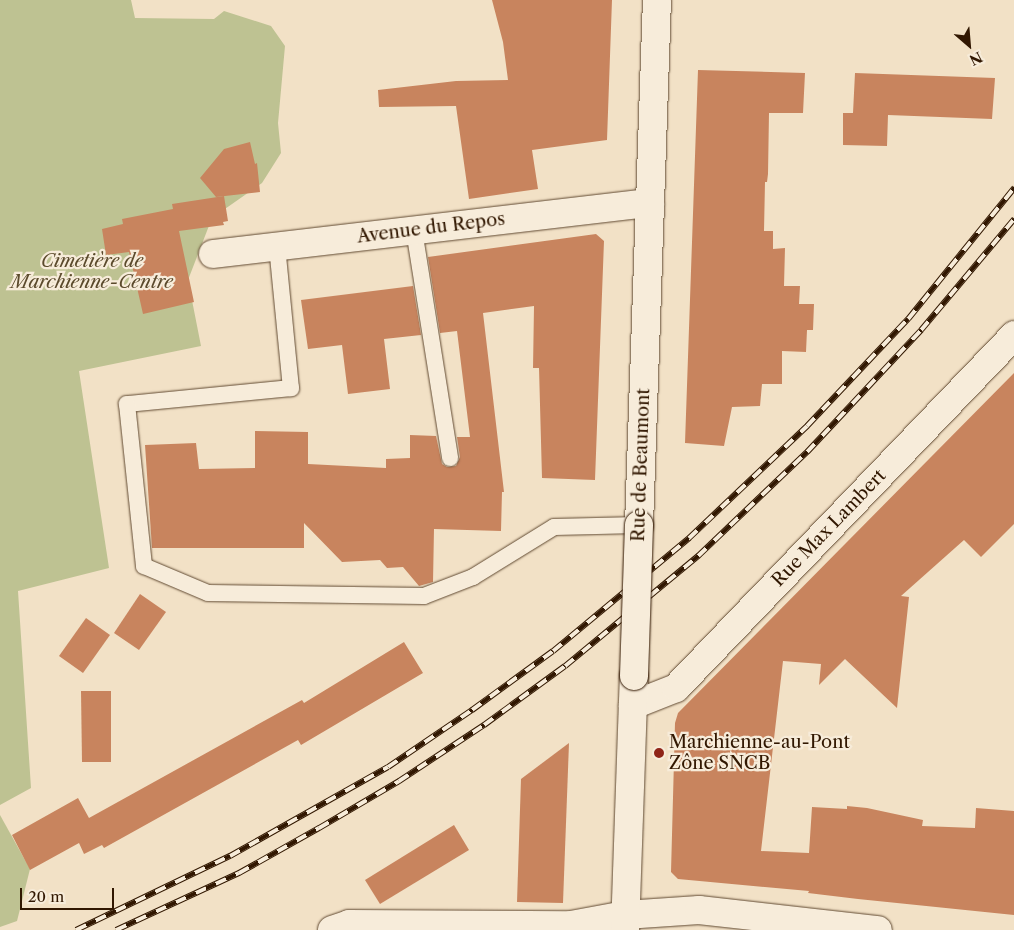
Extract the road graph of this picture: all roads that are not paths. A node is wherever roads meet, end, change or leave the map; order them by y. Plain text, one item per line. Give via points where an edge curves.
1 (657, 0) edge
2 (650, 203) junction
3 (414, 230) junction
4 (276, 246) junction
5 (213, 254) dead end
6 (1014, 335) edge
7 (450, 458) dead end
8 (639, 525) junction
9 (634, 705) junction
10 (625, 922) edge
11 (332, 930) edge
12 (878, 930) edge

1 - 2 street, Rue de Beaumont
2 - 3 street, Avenue du Repos
2 - 8 street, Rue de Beaumont
3 - 4 street, Avenue du Repos
3 - 7 lane
4 - 5 street, Avenue du Repos
4 - 8 lane via 291,388 127,404 144,566 208,593 424,596 473,577 554,527
6 - 9 street, Rue Max Lambert via 676,688
8 - 9 street, Rue de Beaumont, bridge
9 - 10 street, Rue de Beaumont
10 - 11 street via 571,926 349,924
10 - 12 street via 699,910

